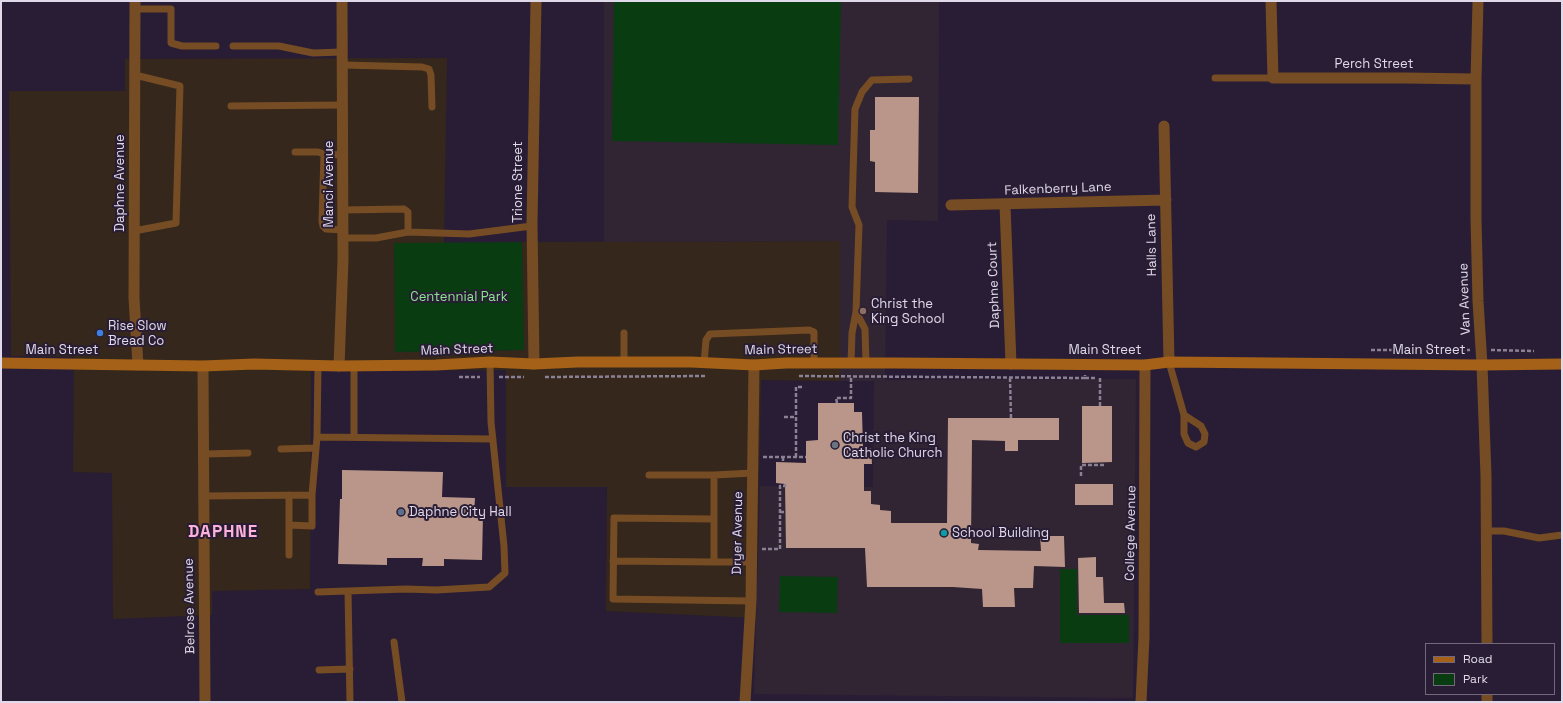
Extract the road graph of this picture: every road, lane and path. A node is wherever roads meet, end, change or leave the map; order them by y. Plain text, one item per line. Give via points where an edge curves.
1 (342, 1) edge
2 (536, 1) edge
3 (1272, 1) edge
4 (1478, 1) edge
5 (135, 5) edge
6 (216, 46) dead end
7 (233, 46) dead end
8 (342, 52) junction
9 (343, 65) junction
10 (135, 75) junction
11 (1215, 78) dead end
12 (1273, 78) junction
13 (909, 79) dead end
14 (1476, 80) junction
15 (343, 105) junction
16 (232, 106) dead end
17 (432, 107) dead end
18 (1164, 126) dead end
19 (295, 152) dead end
20 (324, 154) junction
21 (342, 155) junction
22 (1166, 200) junction
23 (1005, 204) junction
24 (951, 206) dead end
25 (343, 210) junction
26 (532, 226) junction
27 (134, 231) junction
28 (408, 232) junction
29 (343, 234) junction
30 (856, 312) junction
31 (624, 333) dead end
32 (490, 362) junction
33 (624, 362) junction
34 (1169, 362) junction
35 (1, 363) edge
36 (704, 363) junction
37 (814, 363) junction
38 (851, 363) junction
39 (866, 363) junction
40 (534, 364) junction
41 (1011, 364) junction
42 (1562, 364) edge
43 (138, 365) junction
44 (754, 365) junction
45 (1145, 365) junction
46 (1482, 365) junction
47 (203, 366) junction
48 (318, 366) junction
49 (339, 366) junction
50 (354, 366) junction
51 (1010, 378) dead end
52 (1100, 378) dead end
53 (803, 387) dead end
54 (837, 403) dead end
55 (1100, 406) dead end
56 (1184, 415) dead end
57 (784, 417) dead end
58 (796, 417) junction
59 (1011, 418) dead end
60 (317, 437) junction
61 (354, 437) junction
62 (493, 439) junction
63 (316, 448) junction
64 (281, 449) dead end
65 (248, 453) dead end
66 (203, 454) junction
67 (765, 457) dead end
68 (783, 457) junction
69 (796, 457) junction
70 (806, 457) dead end
71 (783, 462) dead end
72 (1104, 465) dead end
73 (753, 473) junction
74 (650, 475) dead end
75 (714, 475) junction
76 (1081, 476) dead end
77 (785, 484) dead end
78 (289, 495) junction
79 (312, 495) junction
80 (203, 496) junction
81 (780, 512) junction
82 (785, 512) dead end
83 (714, 519) junction
84 (289, 526) junction
85 (1486, 531) junction
86 (1562, 535) edge
87 (752, 549) junction
88 (289, 555) dead end
89 (613, 561) junction
90 (714, 562) junction
91 (752, 562) junction
92 (348, 591) junction
93 (318, 592) dead end
94 (751, 601) junction
95 (394, 642) dead end
96 (1487, 643) edge
97 (350, 669) junction
98 (319, 670) dead end
99 (204, 702) edge
100 (350, 702) edge
101 (402, 702) edge
102 (745, 702) edge
103 (1141, 702) edge

1 - 8 street, Manci Avenue
2 - 26 street, Trione Street
3 - 12 street
4 - 14 street, Van Avenue
5 - 6 lane via 171,9 171,43 182,46
5 - 10 street, Daphne Avenue
7 - 8 lane via 279,46 313,53
8 - 9 street, Manci Avenue
9 - 15 street, Manci Avenue
9 - 17 lane via 422,67 429,70
10 - 27 street, Daphne Avenue
10 - 27 lane via 180,86 176,223
11 - 12 lane
12 - 14 street, Perch Street
13 - 30 lane via 872,80 862,92 855,109 852,207 859,225
14 - 46 street, Van Avenue via 1478,294
15 - 16 lane
15 - 21 street, Manci Avenue
18 - 22 street, Halls Lane
19 - 20 lane
20 - 21 lane
20 - 29 lane via 323,226
21 - 25 street, Manci Avenue
22 - 23 street, Falkenberry Lane
22 - 34 street, Halls Lane
23 - 24 street, Falkenberry Lane
23 - 41 street, Daphne Court
25 - 28 lane via 404,209 408,212
25 - 29 street, Manci Avenue
26 - 28 lane via 469,234
26 - 40 street, Trione Street
27 - 43 street, Daphne Avenue
28 - 29 lane via 376,238
29 - 49 street, Manci Avenue
30 - 38 lane
30 - 39 lane via 866,329
31 - 33 lane
32 - 40 main road, Main Street
32 - 50 main road, Main Street via 436,366
32 - 62 lane
33 - 36 main road, Main Street
33 - 40 main road, Main Street
34 - 45 main road, Main Street
34 - 46 main road, Main Street
34 - 56 lane
35 - 43 main road, Main Street
36 - 37 lane via 706,340 710,334 809,330 814,332
36 - 44 main road, Main Street
37 - 38 main road, Main Street
37 - 44 main road, Main Street
38 - 39 main road, Main Street
38 - 54 path via 851,398 836,398
39 - 41 main road, Main Street
41 - 45 main road, Main Street
42 - 46 main road, Main Street
43 - 47 main road, Main Street
44 - 73 street, Dryer Avenue
45 - 103 street, College Avenue via 1144,629
46 - 85 street, Van Avenue
47 - 48 main road, Main Street
47 - 66 street, Belrose Avenue
48 - 49 main road, Main Street
48 - 60 lane
49 - 50 main road, Main Street
50 - 61 lane
51 - 59 path
52 - 55 path
53 - 58 path via 796,387
57 - 58 path
58 - 69 path
60 - 61 lane
60 - 63 lane
61 - 62 lane
62 - 92 lane via 505,573 489,587
63 - 64 lane
63 - 79 lane
65 - 66 lane
66 - 80 street, Belrose Avenue
67 - 68 path
68 - 69 path
68 - 71 path
69 - 70 path
72 - 76 path via 1081,465
73 - 75 lane
73 - 87 street, Dryer Avenue
74 - 75 lane
75 - 83 lane
77 - 81 path via 780,486
78 - 79 lane
78 - 80 lane
78 - 84 lane
79 - 84 lane via 312,526
80 - 99 street, Belrose Avenue
81 - 82 path
81 - 87 path via 780,549
83 - 89 lane via 614,518
83 - 90 lane
84 - 88 lane
85 - 86 lane via 1504,531 1539,538
85 - 96 street, Van Avenue
87 - 91 street, Dryer Avenue
89 - 90 lane
89 - 94 lane via 613,599
90 - 91 lane
91 - 94 street, Dryer Avenue
92 - 93 lane
92 - 97 lane
94 - 102 street, Dryer Avenue
95 - 101 lane
97 - 98 lane
97 - 100 lane

